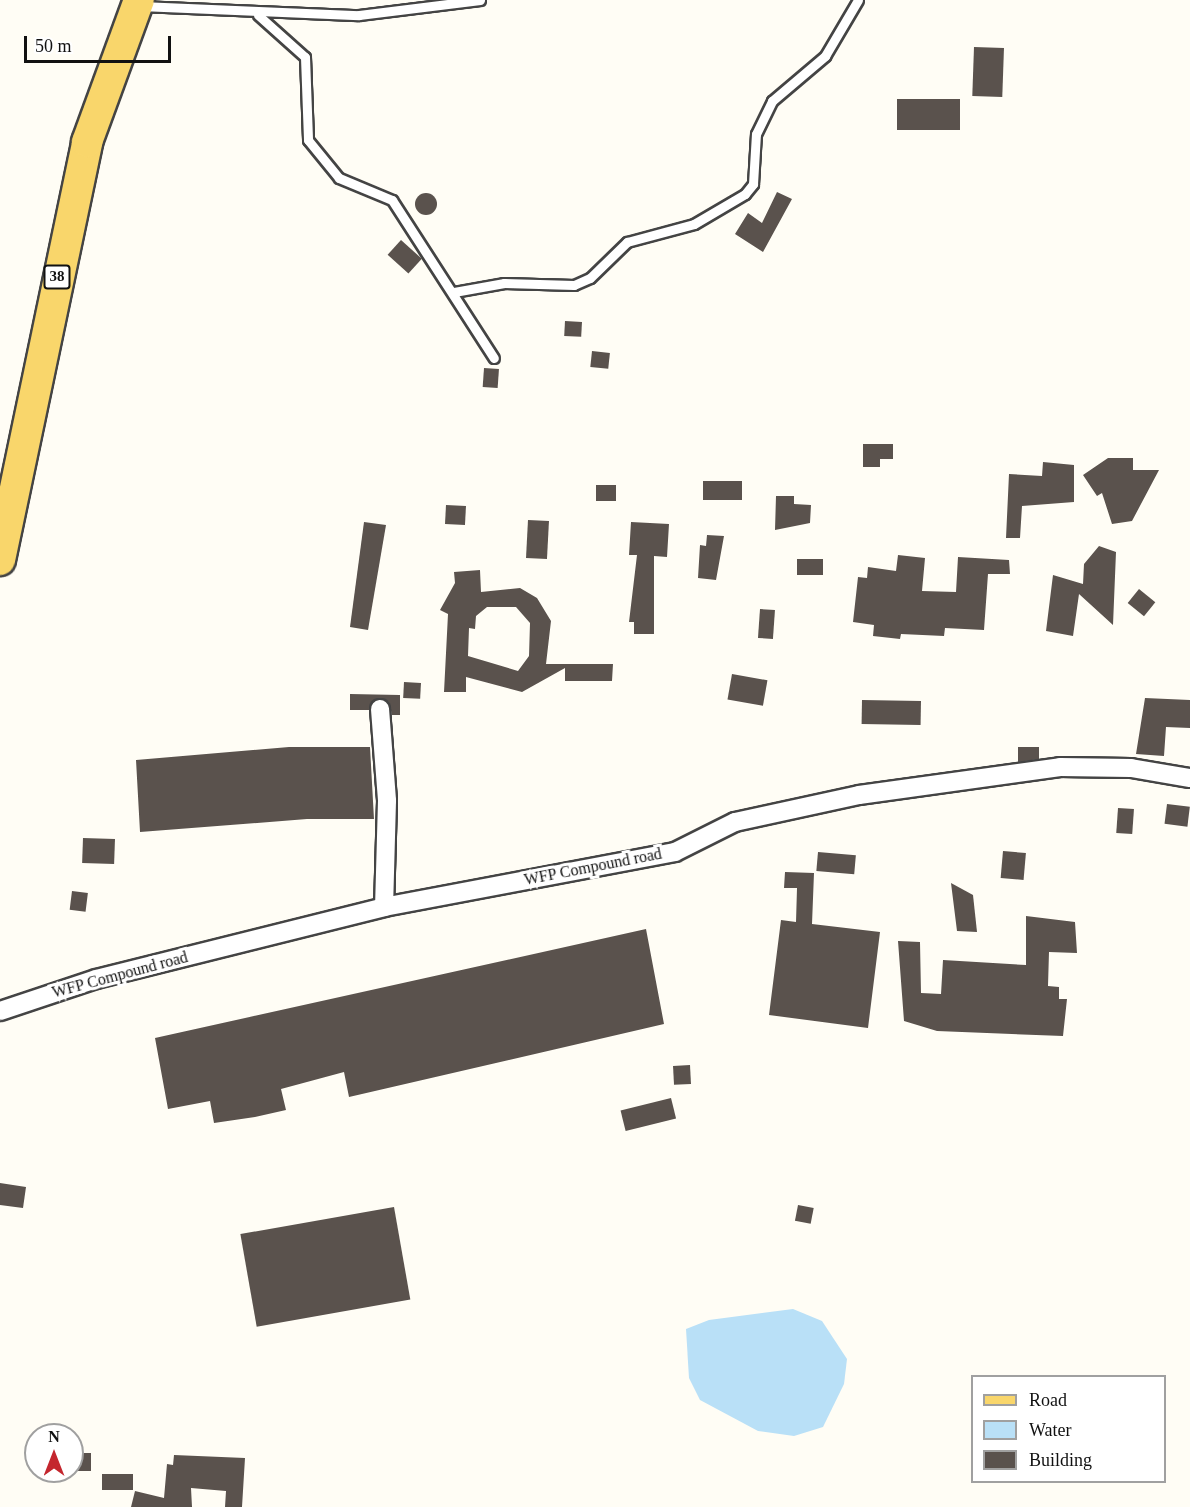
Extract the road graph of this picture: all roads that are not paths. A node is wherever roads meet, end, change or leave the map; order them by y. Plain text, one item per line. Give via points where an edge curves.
1 (480, 0) edge
2 (858, 0) edge
3 (139, 3) edge
4 (258, 15) junction
5 (454, 292) junction
6 (494, 358) dead end
7 (0, 560) edge
8 (380, 709) dead end
9 (1190, 778) edge
10 (384, 908) junction
11 (0, 1011) edge

1 - 4 lane via 359,15
2 - 5 lane via 825,56 772,101 756,134 753,184 745,194 694,224 627,242 590,278 574,285 504,283
3 - 4 lane
3 - 7 main road, 38 via 87,142
4 - 5 lane via 305,57 308,140 339,178 392,200
5 - 6 lane
8 - 10 street via 387,801
9 - 10 street, WFP Compound road via 1131,768 1060,766 859,795 735,822 675,852
10 - 11 street, WFP Compound road via 96,979

